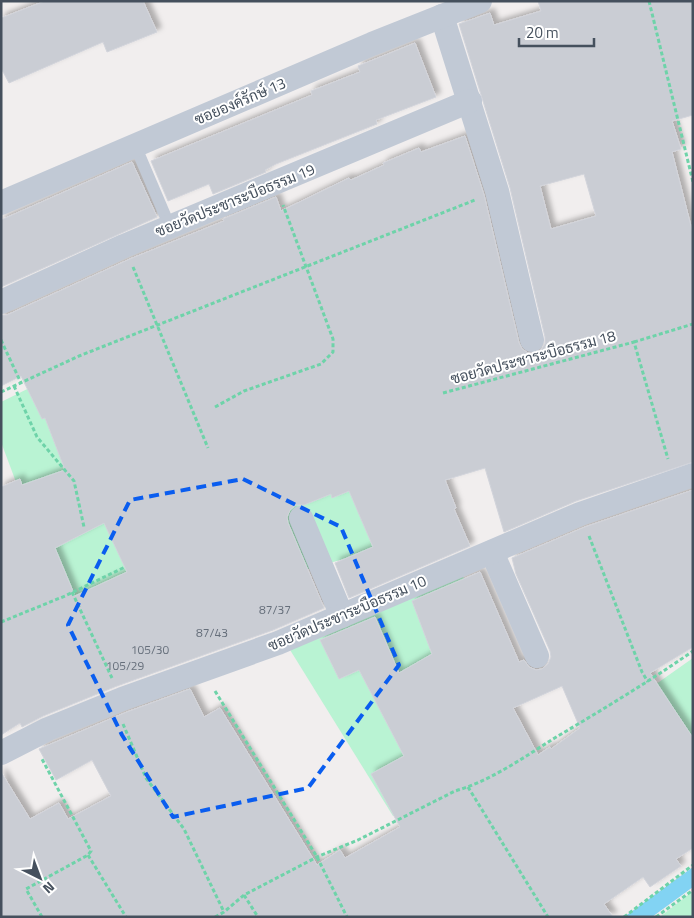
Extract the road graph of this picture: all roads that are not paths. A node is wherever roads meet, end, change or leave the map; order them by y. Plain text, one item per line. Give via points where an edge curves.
1 (480, 1) edge
2 (442, 16) junction
3 (470, 102) junction
4 (135, 145) junction
5 (1, 203) edge
6 (170, 227) junction
7 (1, 302) edge
8 (532, 340) dead end
9 (684, 478) edge
10 (301, 518) dead end
11 (492, 552) junction
12 (342, 616) junction
13 (537, 656) dead end
14 (1, 753) edge

1 - 2 street, ซอยองค์รักษ์ 13
2 - 3 street
2 - 4 street, ซอยองค์รักษ์ 13
3 - 6 street, ซอยวัดประชาระบือธรรม 19
3 - 8 street via 497,191
4 - 5 street, ซอยองค์รักษ์ 13
4 - 6 lane
6 - 7 street, ซอยวัดประชาระบือธรรม 19
9 - 11 street, ซอยวัดประชาระบือธรรม 10 via 580,514
10 - 12 street
11 - 12 street, ซอยวัดประชาระบือธรรม 10
11 - 13 street
12 - 14 street, ซอยวัดประชาระบือธรรม 10 via 48,729

